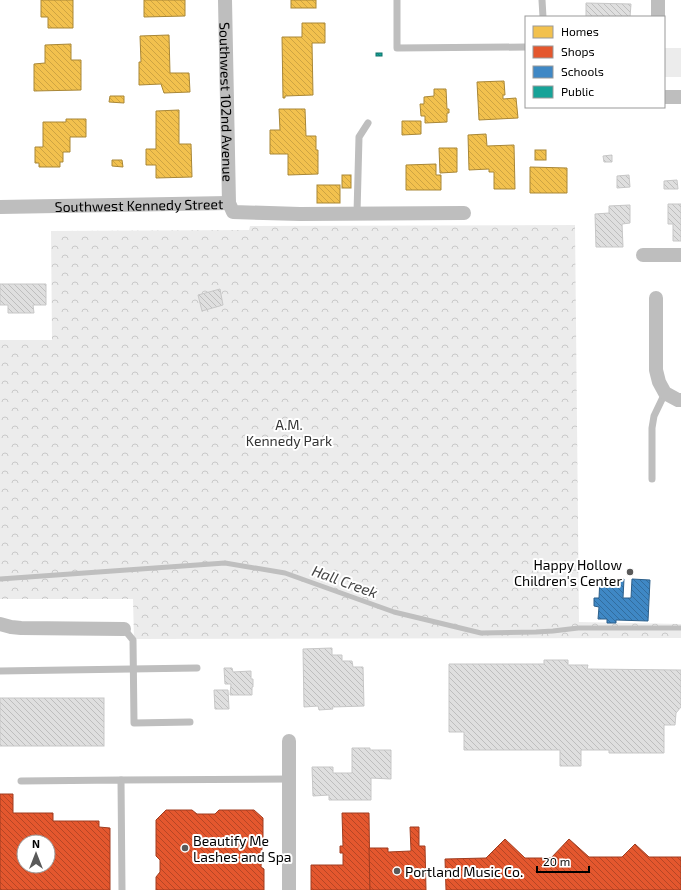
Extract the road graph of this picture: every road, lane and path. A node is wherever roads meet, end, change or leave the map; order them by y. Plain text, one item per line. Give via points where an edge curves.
1 (224, 0) edge
2 (397, 0) edge
3 (542, 0) edge
4 (658, 0) edge
5 (543, 16) edge
6 (658, 16) edge
7 (525, 47) edge
8 (665, 97) edge
9 (681, 97) edge
10 (368, 123) dead end
11 (229, 204) junction
12 (0, 207) edge
13 (357, 213) junction
14 (464, 213) dead end
15 (643, 255) dead end
16 (681, 255) edge
17 (656, 298) dead end
18 (665, 393) junction
19 (681, 400) edge
20 (652, 479) dead end
21 (0, 624) edge
22 (124, 629) joint
23 (197, 668) dead end
24 (133, 669) junction
25 (0, 671) edge
26 (190, 722) dead end
27 (289, 741) dead end
28 (289, 779) junction
29 (121, 780) junction
30 (21, 781) dead end
31 (122, 890) edge
32 (290, 890) edge

1 - 11 street, Southwest 102nd Avenue
2 - 7 lane via 397,48
3 - 5 lane
4 - 6 street
8 - 9 street
10 - 13 lane via 359,137
11 - 12 street, Southwest Kennedy Street
11 - 13 street, Southwest Kennedy Street via 233,212
13 - 14 street, Southwest Kennedy Street
15 - 16 street
17 - 18 street via 656,370
18 - 19 street
18 - 20 lane via 654,416 652,428
21 - 22 street via 21,628
22 - 24 lane via 133,640
23 - 24 lane
24 - 25 lane
24 - 26 lane via 134,723
27 - 28 street
28 - 29 lane
28 - 32 street
29 - 30 lane
29 - 31 lane

